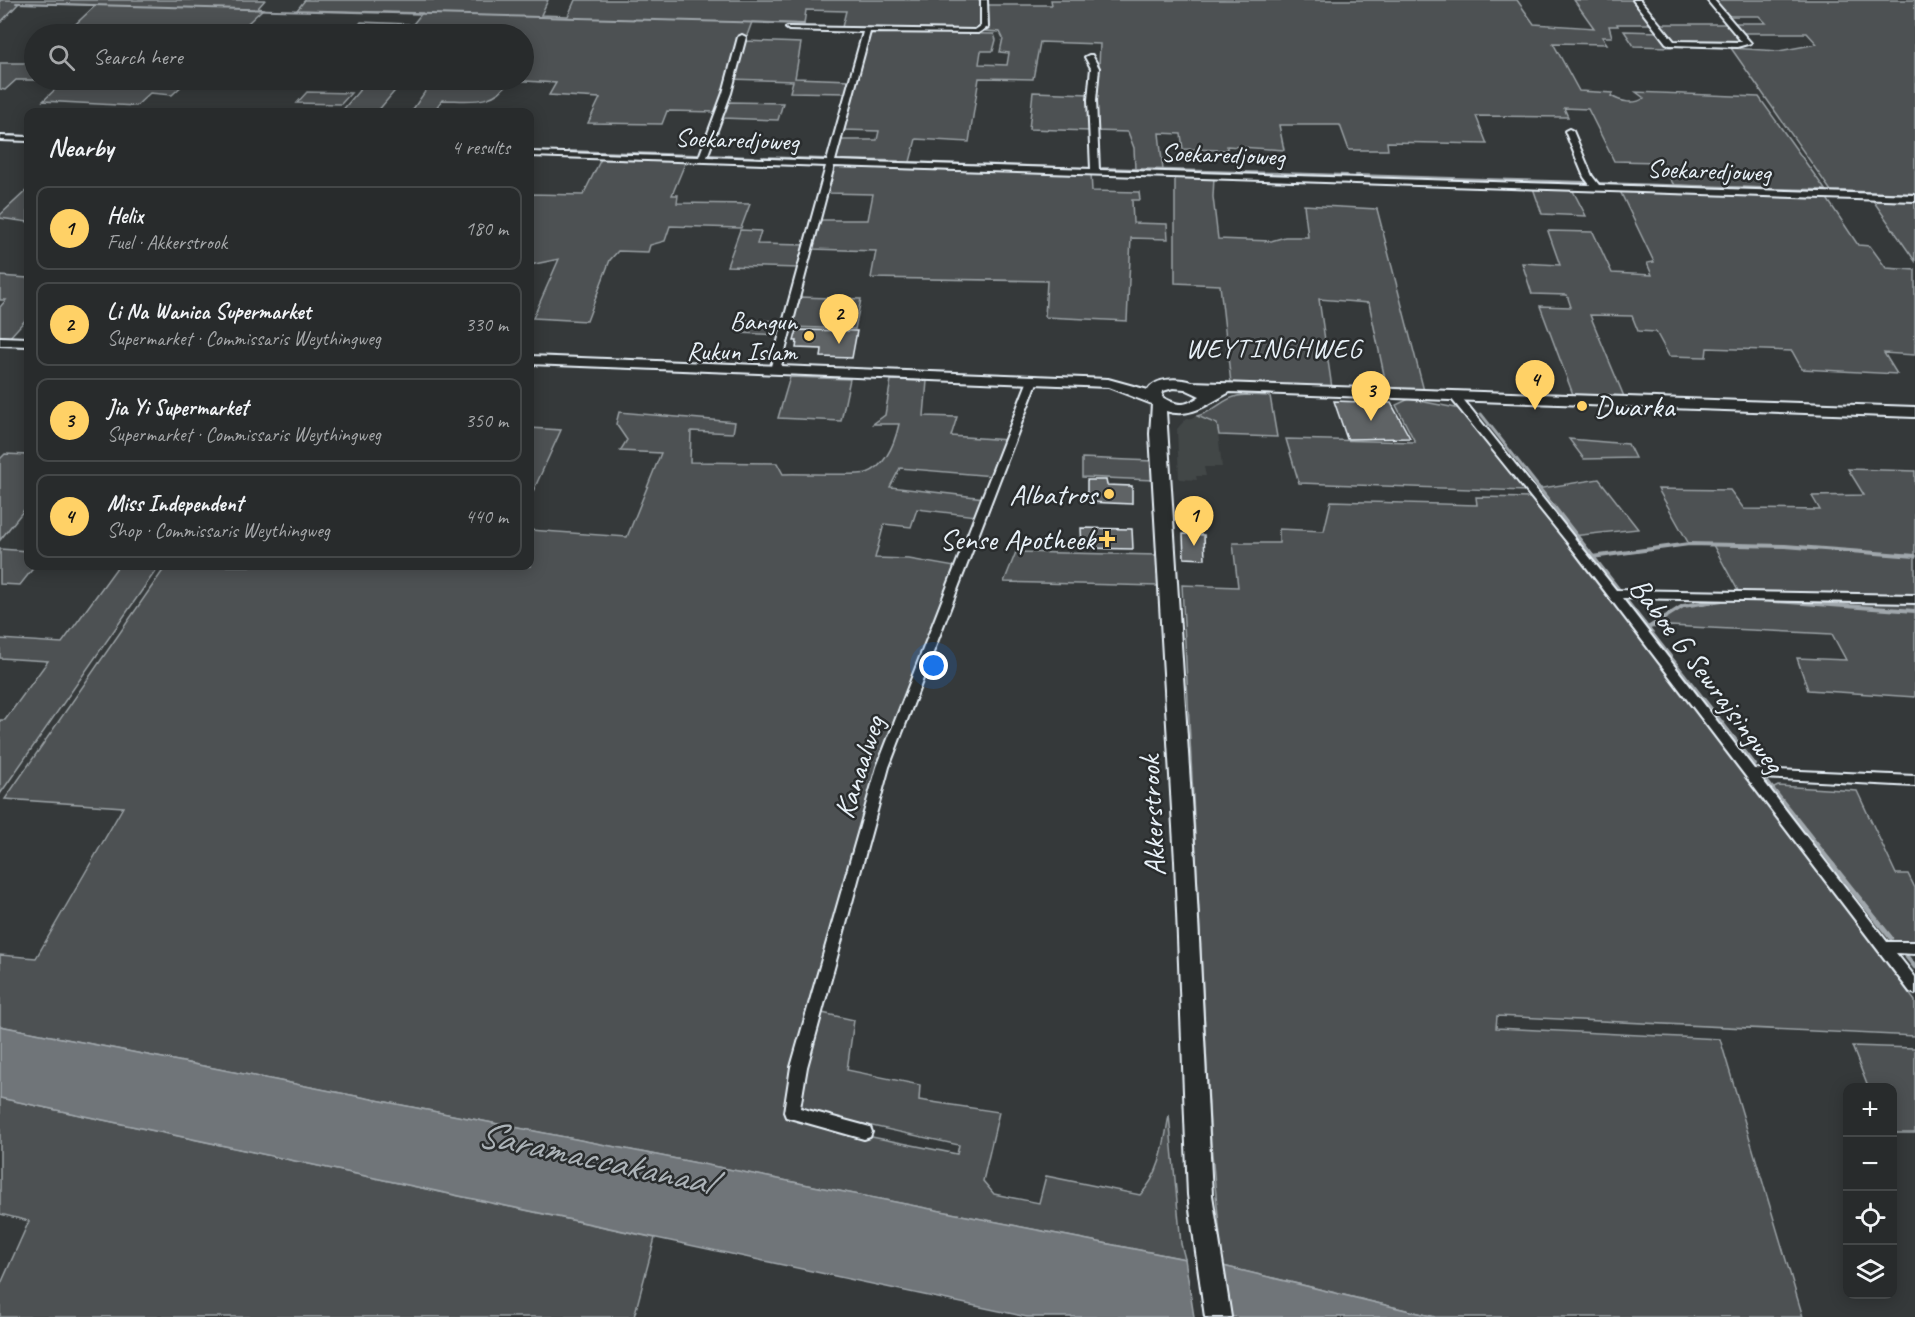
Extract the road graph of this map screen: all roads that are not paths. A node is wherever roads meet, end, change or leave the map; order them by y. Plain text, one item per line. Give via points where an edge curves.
1 (984, 0) edge
2 (1636, 0) edge
3 (1710, 0) edge
4 (789, 28) dead end
5 (867, 30) junction
6 (742, 37) dead end
7 (1089, 57) dead end
8 (1569, 130) dead end
9 (0, 138) edge
10 (24, 139) edge
11 (534, 154) edge
12 (702, 159) junction
13 (832, 163) junction
14 (1095, 172) junction
15 (1596, 187) junction
16 (1915, 198) edge
17 (0, 341) edge
18 (24, 342) edge
19 (534, 360) edge
20 (775, 370) junction
21 (1033, 380) junction
22 (1163, 385) junction
23 (1122, 386) junction
24 (1190, 386) junction
25 (1235, 388) junction
26 (1454, 395) junction
27 (1202, 400) junction
28 (1157, 402) junction
29 (1186, 409) junction
30 (1915, 412) edge
31 (1158, 434) junction
32 (1613, 594) junction
33 (1915, 599) edge
34 (1749, 773) junction
35 (1915, 781) edge
36 (1883, 947) junction
37 (1915, 948) edge
38 (1915, 988) edge
39 (864, 1132) dead end
40 (1218, 1317) edge

1 - 5 street via 985,27 981,31
2 - 3 street via 1669,41 1747,43
4 - 5 street
5 - 13 street
6 - 12 street via 727,93
7 - 14 street via 1095,68
8 - 15 street
9 - 10 street
11 - 12 street, Soekaredjoweg
12 - 13 street, Soekaredjoweg
13 - 14 street, Soekaredjoweg
13 - 20 street
14 - 15 street, Soekaredjoweg
15 - 16 street, Soekaredjoweg
17 - 18 main road
19 - 20 main road
20 - 21 main road
21 - 23 main road
21 - 39 street, Kanaalweg via 883,767 799,1066 792,1112
22 - 23 main road
22 - 24 main road
22 - 28 main road via 1156,389
23 - 28 main road
24 - 25 main road
24 - 27 main road via 1200,392
25 - 26 main road
25 - 27 main road
26 - 30 main road
26 - 32 street, Baboe G Sewrajsingweg
27 - 29 main road
28 - 29 main road
28 - 31 main road, Akkerstrook
29 - 31 main road via 1168,418
31 - 40 main road, Akkerstrook via 1184,850 1200,1195
32 - 33 street
32 - 34 street, Baboe G Sewrajsingweg
34 - 35 street
34 - 36 street, Baboe G Sewrajsingweg
36 - 37 street
36 - 38 street, Baboe G Sewrajsingweg

